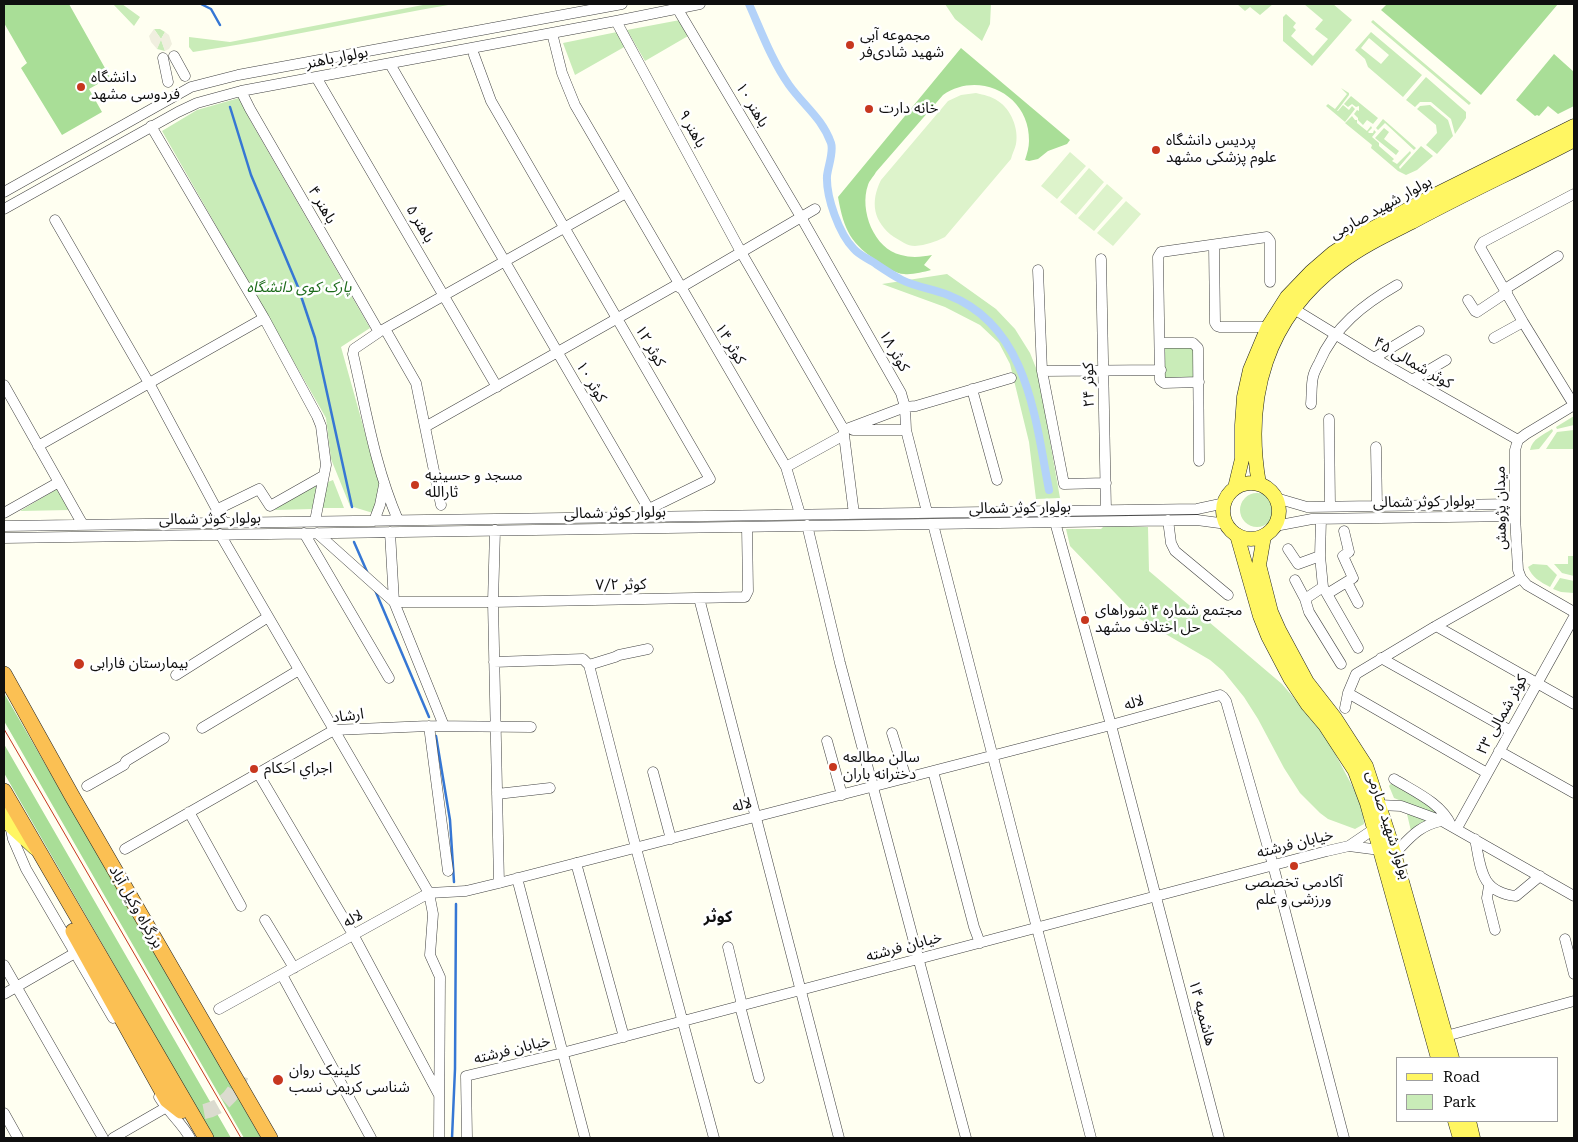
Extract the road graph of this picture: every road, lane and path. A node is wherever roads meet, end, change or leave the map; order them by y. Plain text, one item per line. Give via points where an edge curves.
1 (622, 4) edge
2 (700, 4) edge
3 (677, 8) junction
4 (616, 21) junction
5 (552, 33) junction
6 (420, 41) junction
7 (474, 55) dead end
8 (174, 56) dead end
9 (423, 57) junction
10 (163, 58) dead end
11 (390, 64) junction
12 (184, 76) dead end
13 (316, 77) junction
14 (168, 82) dead end
15 (241, 92) junction
16 (151, 126) junction
17 (1574, 126) edge
18 (1574, 140) edge
19 (4, 192) edge
20 (626, 193) junction
21 (1574, 194) edge
22 (1434, 202) junction
23 (4, 209) edge
24 (815, 209) dead end
25 (801, 217) junction
26 (55, 220) dead end
27 (564, 227) junction
28 (1214, 245) junction
29 (742, 252) junction
30 (1558, 256) dead end
31 (1101, 260) dead end
32 (505, 261) junction
33 (1038, 270) dead end
34 (1270, 282) dead end
35 (1397, 285) dead end
36 (679, 286) junction
37 (1506, 291) junction
38 (444, 295) junction
39 (1468, 300) dead end
40 (1294, 309) junction
41 (264, 318) junction
42 (616, 319) junction
43 (1523, 322) junction
44 (1268, 327) junction
45 (382, 331) junction
46 (1420, 331) dead end
47 (1335, 333) junction
48 (1494, 338) dead end
49 (1160, 343) junction
50 (556, 353) junction
51 (1374, 358) junction
52 (1446, 360) dead end
53 (1161, 370) junction
54 (1103, 371) junction
55 (1042, 372) junction
56 (1011, 378) dead end
57 (1412, 380) junction
58 (1199, 382) junction
59 (149, 383) junction
60 (4, 385) edge
61 (497, 387) junction
62 (972, 389) junction
63 (1311, 404) dead end
64 (1574, 405) edge
65 (905, 407) junction
66 (1329, 420) dead end
67 (426, 427) junction
68 (906, 430) junction
69 (844, 433) junction
70 (1518, 440) junction
71 (38, 446) junction
72 (1376, 447) dead end
73 (1199, 461) dead end
74 (786, 467) junction
75 (323, 476) junction
76 (997, 480) dead end
77 (59, 482) junction
78 (1106, 483) junction
79 (384, 484) junction
80 (1259, 484) junction
81 (1235, 488) junction
82 (1276, 498) junction
83 (1224, 503) junction
84 (1515, 504) junction
85 (441, 505) dead end
86 (1330, 506) junction
87 (1377, 506) junction
88 (218, 509) junction
89 (1106, 510) junction
90 (927, 512) junction
91 (4, 513) edge
92 (651, 513) junction
93 (800, 514) junction
94 (854, 514) junction
95 (728, 515) junction
96 (691, 516) junction
97 (1515, 516) junction
98 (1321, 519) junction
99 (398, 520) junction
100 (1168, 520) junction
101 (315, 521) junction
102 (374, 521) junction
103 (1055, 522) junction
104 (224, 523) junction
105 (933, 524) junction
106 (1227, 524) junction
107 (83, 525) junction
108 (807, 525) junction
109 (4, 526) edge
110 (1275, 526) junction
111 (692, 527) junction
112 (727, 527) junction
113 (748, 527) junction
114 (495, 530) junction
115 (1344, 531) dead end
116 (390, 532) junction
117 (304, 533) junction
118 (317, 533) junction
119 (220, 534) junction
120 (1237, 535) junction
121 (1264, 536) junction
122 (4, 538) edge
123 (1288, 549) dead end
124 (1320, 556) junction
125 (1521, 578) junction
126 (1295, 580) dead end
127 (1347, 582) junction
128 (1325, 591) junction
129 (1228, 595) dead end
130 (699, 598) junction
131 (1305, 599) junction
132 (394, 602) junction
133 (493, 602) junction
134 (1358, 603) dead end
135 (1574, 612) edge
136 (268, 617) junction
137 (1574, 617) edge
138 (1436, 626) junction
139 (1358, 648) dead end
140 (648, 649) dead end
141 (1381, 658) junction
142 (494, 662) junction
143 (588, 663) junction
144 (1341, 664) dead end
145 (299, 670) junction
146 (4, 674) edge
147 (176, 675) dead end
148 (389, 678) dead end
149 (1538, 683) junction
150 (1348, 693) junction
151 (1574, 704) edge
152 (1345, 708) dead end
153 (429, 726) junction
154 (444, 726) junction
155 (531, 726) dead end
156 (1111, 726) junction
157 (495, 727) junction
158 (202, 728) dead end
159 (334, 730) junction
160 (1510, 731) junction
161 (892, 733) dead end
162 (164, 738) dead end
163 (827, 741) dead end
164 (1499, 752) junction
165 (993, 756) junction
166 (933, 771) junction
167 (653, 772) dead end
168 (258, 773) junction
169 (1487, 773) junction
170 (906, 778) junction
171 (1394, 779) dead end
172 (87, 786) dead end
173 (873, 787) junction
174 (550, 788) dead end
175 (4, 791) edge
176 (1574, 793) edge
177 (497, 794) junction
178 (842, 795) junction
179 (72, 796) junction
180 (1379, 805) junction
181 (189, 812) junction
182 (756, 817) junction
183 (7, 820) edge
184 (1450, 825) junction
185 (1374, 829) junction
186 (671, 839) junction
187 (1475, 839) junction
188 (1349, 846) junction
189 (636, 848) junction
190 (125, 849) dead end
191 (38, 852) junction
192 (1387, 852) junction
193 (576, 863) junction
194 (1273, 865) junction
195 (448, 871) dead end
196 (1540, 876) junction
197 (516, 878) junction
198 (499, 883) junction
199 (1489, 886) junction
200 (429, 893) junction
201 (1156, 896) junction
202 (1574, 896) edge
203 (241, 906) dead end
204 (265, 920) dead end
205 (1037, 928) junction
206 (1495, 930) dead end
207 (354, 936) junction
208 (1565, 939) dead end
209 (980, 942) junction
210 (728, 947) dead end
211 (75, 953) junction
212 (918, 959) junction
213 (4, 965) edge
214 (294, 968) junction
215 (1574, 974) edge
216 (282, 975) junction
217 (1424, 980) junction
218 (16, 987) junction
219 (801, 990) junction
220 (4, 994) edge
221 (1574, 1001) edge
222 (741, 1006) junction
223 (219, 1008) dead end
224 (683, 1021) junction
225 (1446, 1036) junction
226 (624, 1037) junction
227 (562, 1053) junction
228 (1438, 1057) edge
229 (1452, 1057) edge
230 (241, 1076) dead end
231 (759, 1078) dead end
232 (440, 1096) junction
233 (165, 1108) junction
234 (4, 1113) edge
235 (188, 1115) junction
236 (1455, 1122) edge
237 (1469, 1122) edge
238 (18, 1138) edge
239 (103, 1138) edge
240 (113, 1138) edge
241 (190, 1138) edge
242 (196, 1138) edge
243 (206, 1138) edge
244 (270, 1138) edge
245 (371, 1138) edge
246 (439, 1138) edge
247 (467, 1138) edge
248 (585, 1138) edge
249 (714, 1138) edge
250 (840, 1138) edge
251 (966, 1138) edge
252 (1091, 1138) edge
253 (1219, 1138) edge
254 (1344, 1138) edge
255 (1460, 1138) edge
256 (1473, 1138) edge

1 - 6 street, بولوار باهنر
2 - 3 street, بولوار باهنر
3 - 4 street, بولوار باهنر
3 - 25 street, باهنر ۱۰
4 - 5 street, بولوار باهنر
4 - 29 street, باهنر ۹
5 - 9 street, بولوار باهنر
5 - 20 street, کوثر ۱۴ via 574,105
6 - 9 street
6 - 19 street, بولوار باهنر via 238,75 191,87
7 - 27 street, کوثر ۱۲ via 491,101
8 - 12 street
9 - 11 street, بولوار باهنر
10 - 14 street
11 - 13 street, بولوار باهنر
11 - 32 street, کوثر ۱۰
13 - 15 street, بولوار باهنر
13 - 38 street, باهنر ۵
15 - 16 street, بولوار باهنر via 197,103
15 - 45 street, باهنر ۴
16 - 23 street, بولوار باهنر
16 - 41 street
17 - 22 main road, بولوار شهید صارمی
18 - 22 main road, بولوار شهید صارمی
20 - 27 street
20 - 36 street, کوثر ۱۴
21 - 37 street via 1483,242 1480,247
22 - 40 main road, بولوار شهید صارمی via 1340,262
22 - 44 main road, بولوار شهید صارمی via 1357,237 1332,253 1287,297
24 - 25 street
25 - 29 street
25 - 65 street, کوثر ۱۸
26 - 59 street
27 - 32 street
27 - 42 street, کوثر ۱۲
28 - 34 street via 1269,238
28 - 44 street via 1214,323 1220,328
28 - 49 street via 1159,254
29 - 36 street
29 - 69 street, باهنر ۹
30 - 37 street
31 - 54 street, کوثر ۲۴
32 - 38 street
32 - 50 street, کوثر ۱۰
33 - 55 street
35 - 47 street via 1360,309
36 - 42 street
36 - 74 street, کوثر ۱۴
37 - 39 street via 1477,312
37 - 43 street
38 - 45 street
38 - 61 street, باهنر ۵
40 - 47 street, کوثر شمالی ۴۵
40 - 80 main road, بولوار شهید صارمی via 1261,373 1254,426
41 - 59 street
41 - 75 street via 321,426 326,465
42 - 50 street
42 - 92 street, کوثر ۱۲ via 710,479
43 - 48 street
43 - 64 street
44 - 81 main road, بولوار شهید صارمی via 1250,370 1244,397 1242,459
45 - 67 street, باهنر ۴ via 416,384
45 - 79 street via 356,346 353,354
46 - 51 street
47 - 51 street, کوثر شمالی ۴۵
47 - 63 street via 1313,376
49 - 53 street
49 - 58 street via 1196,345
50 - 61 street
50 - 92 street, کوثر ۱۰
51 - 57 street, کوثر شمالی ۴۵
52 - 57 street
53 - 54 street
53 - 58 street via 1160,380 1164,383
54 - 55 street
54 - 78 street, کوثر ۲۴
55 - 78 street via 1064,484
56 - 62 street
57 - 70 street, کوثر شمالی ۴۵
58 - 73 street
59 - 71 street
59 - 88 street
60 - 71 street
61 - 67 street
62 - 65 street
62 - 76 street
64 - 70 street
65 - 68 street, کوثر ۱۸
65 - 69 street
66 - 86 street
67 - 85 street, باهنر ۴
68 - 69 street
68 - 90 street, کوثر ۱۸
69 - 74 street
69 - 94 street
70 - 84 street, میدان پژوهش via 1515,450
71 - 77 street
72 - 87 street
74 - 93 street, کوثر ۱۴
75 - 88 street via 270,506 259,489
75 - 101 street
77 - 91 street
77 - 107 street
78 - 89 street, کوثر ۲۴
79 - 99 street
79 - 102 street
80 - 81 main road via 1249,483
80 - 82 main road
81 - 83 main road
82 - 86 street, بولوار کوثر شمالی via 1308,507
82 - 110 main road via 1279,512
83 - 89 street, بولوار کوثر شمالی via 1197,509
83 - 106 main road
84 - 87 street, بولوار کوثر شمالی
84 - 97 street, میدان پژوهش
86 - 87 street, بولوار کوثر شمالی
88 - 104 street
89 - 90 street, بولوار کوثر شمالی
90 - 94 street, بولوار کوثر شمالی
92 - 96 street, بولوار کوثر شمالی
92 - 99 street, بولوار کوثر شمالی
93 - 94 street, بولوار کوثر شمالی
93 - 95 street, بولوار کوثر شمالی
95 - 96 street, بولوار کوثر شمالی
95 - 112 street
96 - 111 street via 694,520
97 - 98 street, بولوار کوثر شمالی
97 - 125 street, میدان پژوهش
98 - 110 street, بولوار کوثر شمالی
98 - 124 street
99 - 102 street, بولوار کوثر شمالی
100 - 103 street, بولوار کوثر شمالی
100 - 106 street, بولوار کوثر شمالی
100 - 129 street via 1175,551
101 - 102 street, بولوار کوثر شمالی
101 - 104 street, بولوار کوثر شمالی
103 - 105 street, بولوار کوثر شمالی
103 - 156 street, هاشمیه ۱۴
104 - 107 street, بولوار کوثر شمالی
105 - 108 street, بولوار کوثر شمالی
105 - 165 street
106 - 120 main road
107 - 109 street, بولوار کوثر شمالی
108 - 113 street, بولوار کوثر شمالی
108 - 173 street
110 - 121 main road
111 - 112 street, بولوار کوثر شمالی
111 - 114 street, بولوار کوثر شمالی
112 - 113 street, بولوار کوثر شمالی
113 - 130 street, کوثر ۷/۲ via 745,597
114 - 116 street, بولوار کوثر شمالی
114 - 133 street
115 - 127 street via 1349,552 1343,556 1353,578
116 - 118 street, بولوار کوثر شمالی
116 - 132 street
117 - 118 street, بولوار کوثر شمالی
117 - 119 street, بولوار کوثر شمالی
117 - 148 street
118 - 132 street
119 - 122 street, بولوار کوثر شمالی
119 - 136 street
120 - 121 main road via 1250,539
120 - 185 main road, بولوار شهید صارمی via 1268,636 1290,678 1326,725 1355,771
121 - 180 main road, بولوار شهید صارمی via 1259,564 1271,612 1307,682 1366,766
123 - 124 street via 1298,564
124 - 128 street
125 - 135 street via 1527,585
125 - 138 street
126 - 131 street
127 - 128 street
127 - 134 street
128 - 131 street
128 - 139 street
130 - 133 street, کوثر ۷/۲
130 - 182 street
131 - 144 street via 1309,612
132 - 133 street, کوثر ۷/۲
132 - 154 street
133 - 142 street
136 - 145 street
136 - 147 street
137 - 149 street, کوثر شمالی ۲۳
138 - 141 street
138 - 149 street
140 - 143 street
141 - 150 street via 1356,674
141 - 160 street
142 - 143 street via 583,659
142 - 157 street
143 - 189 street
145 - 158 street
145 - 159 street
146 - 179 highway, بزرگراه وکیل آباد
149 - 151 street
149 - 160 street, کوثر شمالی ۲۳
150 - 152 street
150 - 169 street
153 - 154 street, ارشاد
153 - 159 street, ارشاد
153 - 195 street
154 - 157 street, ارشاد
155 - 157 street, ارشاد
156 - 165 street, لاله
156 - 194 street, لاله via 1224,696
156 - 201 street, هاشمیه ۱۴
157 - 177 street
159 - 168 street, ارشاد
159 - 200 street
160 - 164 street, کوثر شمالی ۲۳
161 - 170 street
162 - 172 street
163 - 178 street
164 - 169 street, کوثر شمالی ۲۳
164 - 176 street
165 - 166 street, لاله
165 - 205 street
166 - 170 street, لاله
166 - 209 street
167 - 186 street
168 - 181 street, ارشاد
168 - 207 street
169 - 184 street, کوثر شمالی ۲۳
170 - 173 street, لاله
171 - 184 street via 1430,801 1447,816
173 - 178 street, لاله
173 - 212 street
174 - 177 street
175 - 191 highway
177 - 198 street
178 - 182 street, لاله
179 - 230 highway via 120,858 237,1061
179 - 244 highway, بزرگراه وکیل آباد
180 - 184 street via 1401,806
180 - 192 main road, بولوار شهید صارمی
181 - 190 street, ارشاد
181 - 203 street
182 - 186 street, لاله
182 - 219 street
183 - 191 main road
183 - 211 street via 26,869
184 - 187 street
184 - 192 street via 1428,824
185 - 188 street, خیابان فرشته
185 - 192 main road, بولوار شهید صارمی
186 - 189 street, لاله
187 - 196 street
187 - 199 street via 1484,878
188 - 192 street, خیابان فرشته
188 - 194 street, خیابان فرشته
189 - 193 street, لاله
189 - 224 street
191 - 235 highway via 54,896 167,1100
192 - 217 main road, بولوار شهید صارمی
193 - 197 street, لاله
193 - 226 street
194 - 201 street, خیابان فرشته
194 - 254 street
196 - 199 street via 1516,896
196 - 202 street
197 - 198 street, لاله
197 - 227 street
198 - 200 street, لاله via 466,891
199 - 206 street via 1487,898
200 - 207 street, لاله
200 - 232 street via 433,914 430,955 440,977
201 - 205 street, خیابان فرشته
201 - 253 street, هاشمیه ۱۴
204 - 214 street
205 - 209 street, خیابان فرشته
205 - 252 street
207 - 214 street, لاله
207 - 232 street
208 - 215 street
209 - 212 street, خیابان فرشته
210 - 222 street
211 - 218 street
211 - 233 street
212 - 219 street, خیابان فرشته
212 - 251 street
213 - 218 street
214 - 216 street, لاله
216 - 223 street, لاله
216 - 245 street
217 - 225 main road, بولوار شهید صارمی
217 - 228 main road, بولوار شهید صارمی
218 - 220 street
218 - 239 street
219 - 222 street, خیابان فرشته
219 - 250 street
221 - 225 street
222 - 224 street, خیابان فرشته
222 - 231 street
224 - 226 street, خیابان فرشته
224 - 249 street
225 - 229 main road, بولوار شهید صارمی
226 - 227 street, خیابان فرشته
227 - 247 street, خیابان فرشته via 466,1076
227 - 248 street
232 - 246 street
233 - 240 street
233 - 241 street
234 - 238 street
235 - 242 highway
235 - 243 highway
236 - 255 main road
237 - 256 main road

